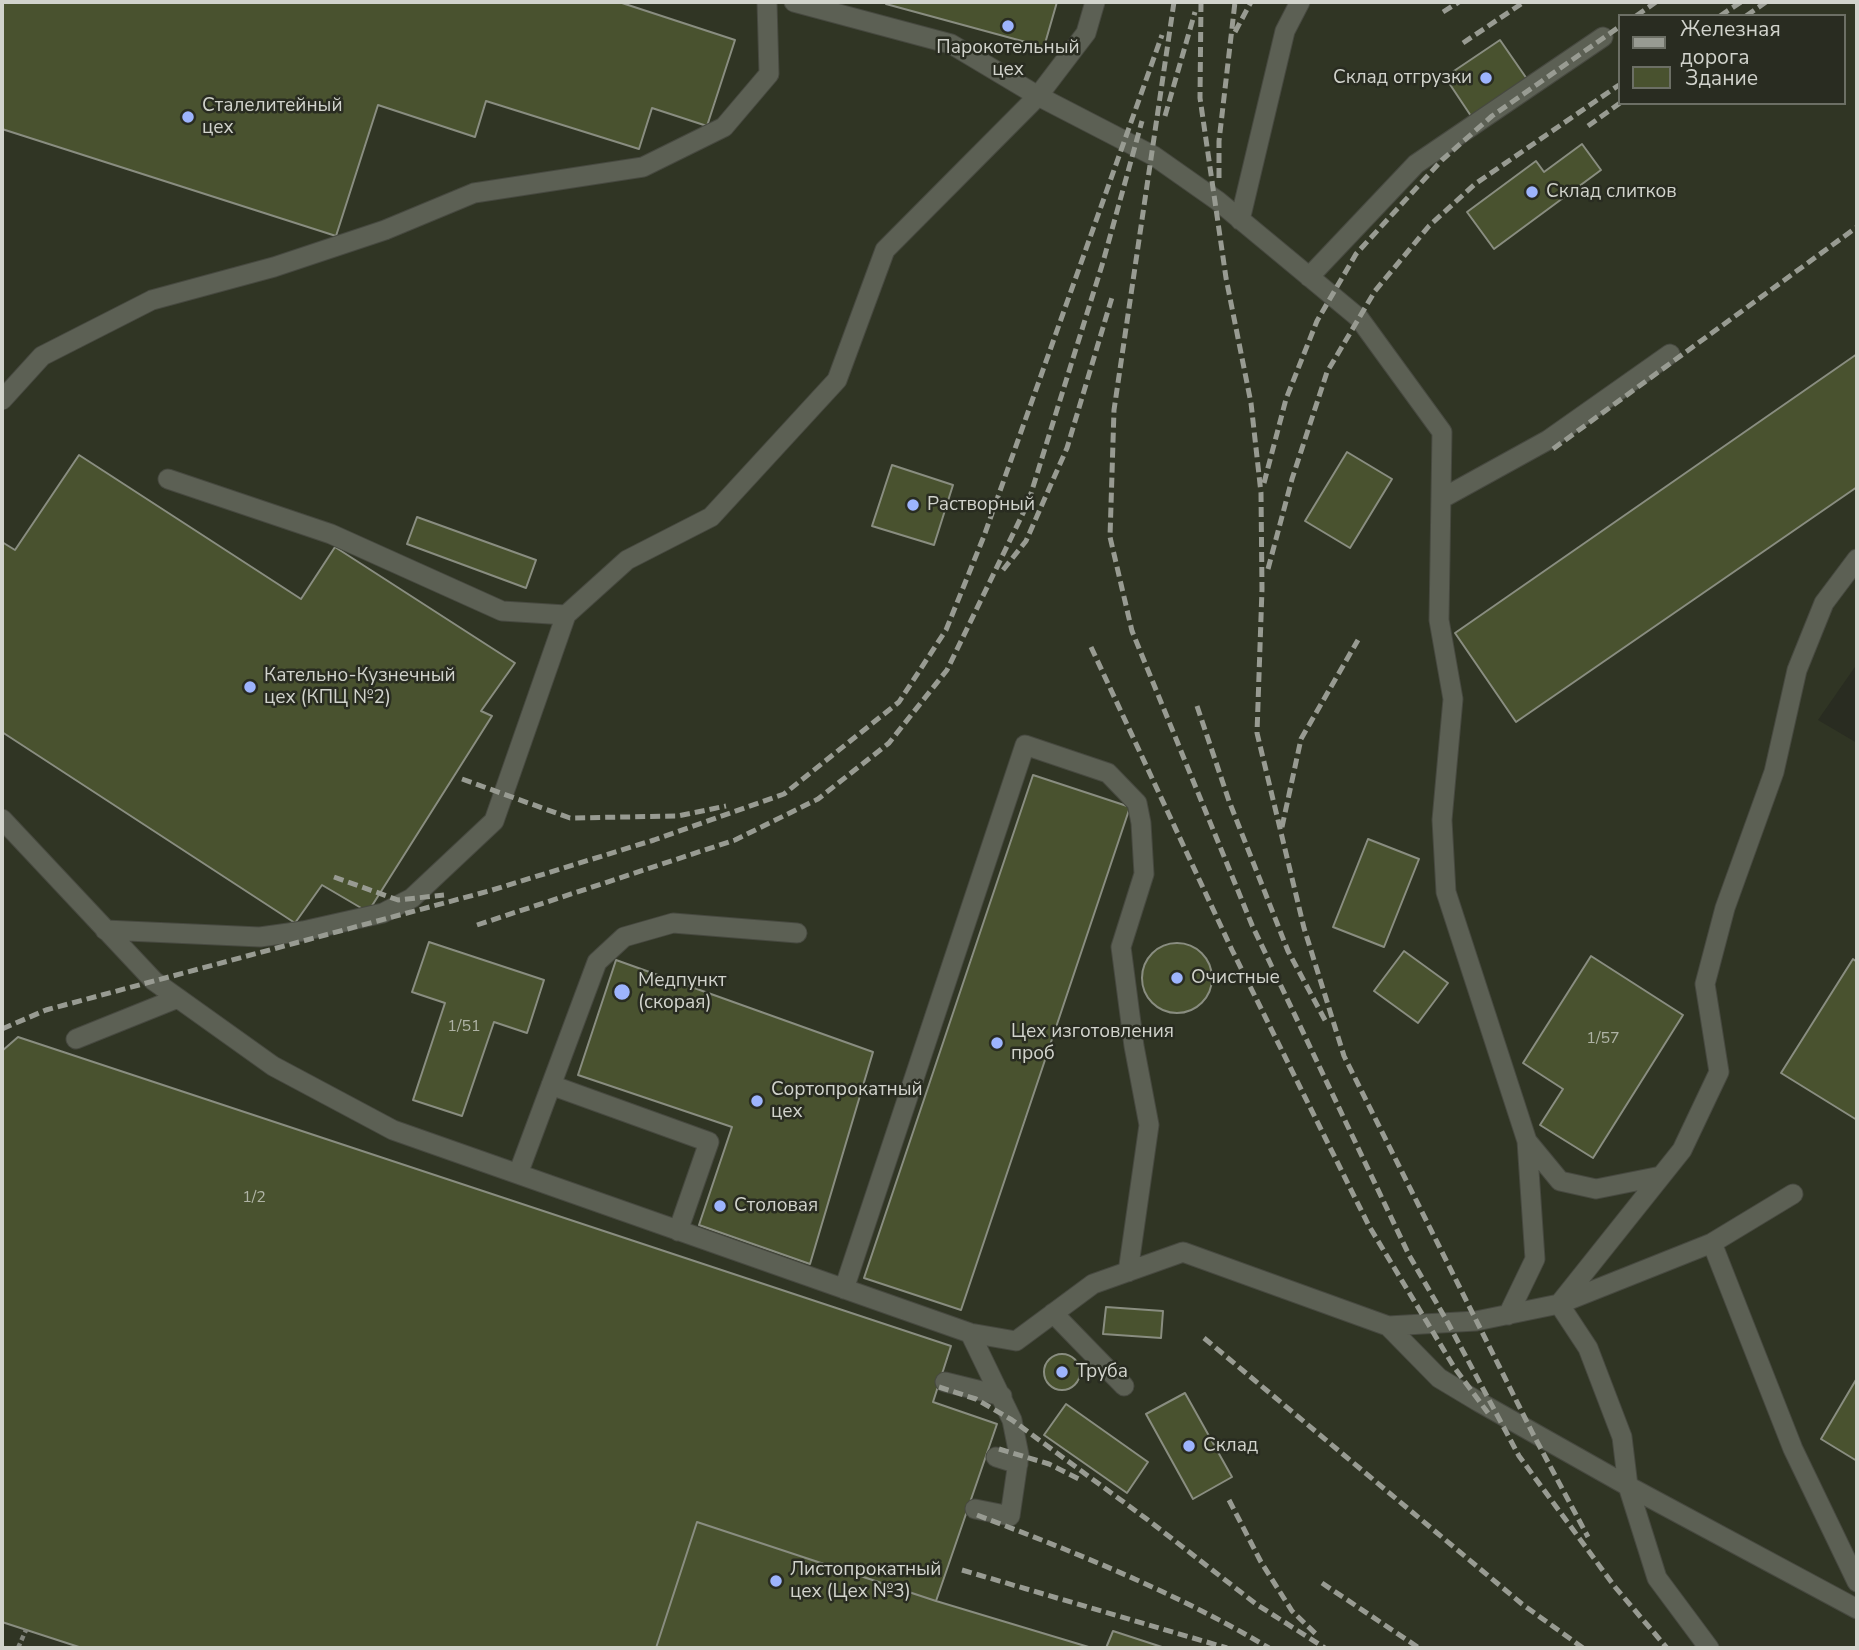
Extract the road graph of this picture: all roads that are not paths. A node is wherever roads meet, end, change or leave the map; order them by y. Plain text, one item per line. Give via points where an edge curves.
1 (767, 2) edge
2 (794, 2) edge
3 (1095, 2) edge
4 (1300, 2) edge
5 (1603, 37) dead end
6 (1038, 96) junction
7 (1240, 220) junction
8 (1308, 277) junction
9 (1670, 354) dead end
10 (2, 400) edge
11 (168, 479) dead end
12 (1441, 499) junction
13 (1857, 559) edge
14 (566, 615) junction
15 (2, 819) edge
16 (105, 930) junction
17 (797, 933) dead end
18 (178, 998) junction
19 (76, 1039) dead end
20 (551, 1085) junction
21 (1527, 1141) junction
22 (518, 1174) junction
23 (1661, 1176) junction
24 (1793, 1194) dead end
25 (678, 1231) junction
26 (1713, 1243) junction
27 (1128, 1272) junction
28 (844, 1289) junction
29 (1559, 1304) junction
30 (1054, 1313) junction
31 (1508, 1315) junction
32 (1388, 1326) junction
33 (970, 1333) junction
34 (945, 1382) dead end
35 (1124, 1386) dead end
36 (1002, 1396) junction
37 (996, 1457) dead end
38 (1018, 1464) junction
39 (1628, 1486) junction
40 (975, 1509) dead end
41 (1857, 1582) edge
42 (1857, 1609) edge
43 (1709, 1648) edge

1 - 10 lane via 769,74 723,127 643,167 474,193 385,230 286,263 152,300 42,356
2 - 6 lane via 951,44
3 - 6 lane via 1086,33
4 - 7 lane via 1285,31
5 - 8 lane via 1416,164
6 - 7 lane via 1151,155
6 - 14 lane via 886,250 837,380 711,517 627,560
7 - 8 lane
8 - 12 lane via 1359,318 1442,432
9 - 12 lane via 1548,440
11 - 14 lane via 331,534 502,611
12 - 21 lane via 1439,620 1453,699 1442,820 1446,892
13 - 23 lane via 1824,603 1797,670 1774,772 1725,908 1704,984 1719,1072 1682,1150
14 - 16 lane via 494,821 412,898 383,913 260,937
15 - 16 lane
16 - 18 lane via 154,981
17 - 20 lane via 673,923 624,937 597,962
18 - 19 lane
18 - 22 lane via 273,1066 393,1130
20 - 22 lane
20 - 25 lane via 709,1142
21 - 23 lane via 1560,1181 1596,1189
21 - 31 lane via 1535,1259
22 - 25 lane
23 - 29 lane
24 - 26 lane
25 - 28 lane
26 - 29 lane
26 - 41 lane via 1793,1449
27 - 28 lane via 1149,1125 1121,947 1144,874 1141,823 1137,803 1108,773 1025,745
27 - 30 lane via 1093,1284
27 - 32 lane via 1183,1252
28 - 33 lane
29 - 31 lane
29 - 39 lane via 1588,1348 1622,1437
30 - 33 lane via 1016,1341
30 - 35 lane
31 - 32 lane
32 - 39 lane via 1439,1378
33 - 36 lane
34 - 36 lane
36 - 38 lane via 1012,1420
37 - 38 lane
38 - 40 lane via 1010,1516
39 - 42 lane
39 - 43 lane via 1657,1578

